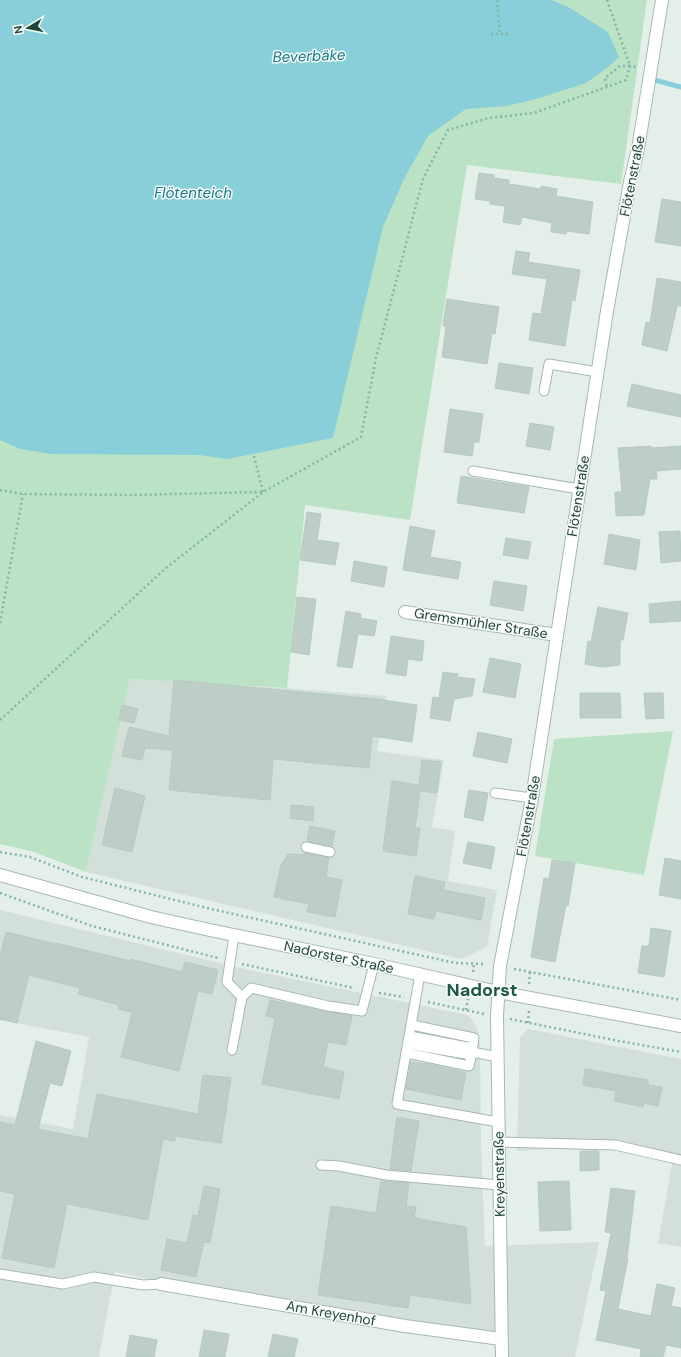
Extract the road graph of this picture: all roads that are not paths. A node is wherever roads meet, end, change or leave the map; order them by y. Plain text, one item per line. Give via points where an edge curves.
1 (662, 0) edge
2 (598, 372) junction
3 (544, 391) dead end
4 (473, 471) dead end
5 (579, 489) junction
6 (405, 612) dead end
7 (556, 635) junction
8 (495, 793) dead end
9 (532, 798) junction
10 (306, 847) dead end
11 (330, 852) dead end
12 (0, 875) edge
13 (234, 935) junction
14 (374, 964) junction
15 (420, 974) junction
16 (498, 992) junction
17 (242, 997) junction
18 (412, 1026) junction
19 (681, 1026) edge
20 (408, 1044) junction
21 (232, 1050) dead end
22 (472, 1052) junction
23 (498, 1057) junction
24 (498, 1122) junction
25 (498, 1142) junction
26 (681, 1160) edge
27 (321, 1165) dead end
28 (499, 1185) junction
29 (0, 1274) edge
30 (161, 1284) joint
31 (501, 1339) junction
32 (502, 1357) edge

1 - 2 street, Flötenstraße
2 - 3 lane via 549,364
2 - 5 street, Flötenstraße
4 - 5 lane
5 - 7 street, Flötenstraße
6 - 7 street, Gremsmühler Straße
7 - 9 street, Flötenstraße
8 - 9 lane
9 - 16 street, Flötenstraße via 500,966
10 - 11 lane
12 - 13 street, Nadorster Straße via 151,917
13 - 14 street, Nadorster Straße
13 - 17 lane via 227,982
14 - 15 street, Nadorster Straße
14 - 17 lane via 362,1011 251,988
15 - 16 street, Nadorster Straße
15 - 18 lane
16 - 19 street, Nadorster Straße
16 - 23 street, Kreyenstraße
17 - 21 lane
18 - 20 lane
18 - 22 lane via 474,1038
20 - 22 lane
20 - 22 lane via 418,1059 469,1066
20 - 24 lane via 397,1104
22 - 23 lane
23 - 24 street, Kreyenstraße
24 - 25 street, Kreyenstraße
25 - 26 lane via 615,1145
25 - 28 street, Kreyenstraße
27 - 28 lane via 386,1175
28 - 31 street, Kreyenstraße
29 - 30 lane via 63,1284 94,1277 143,1285
30 - 31 street, Am Kreyenhof via 405,1326
31 - 32 street, Kreyenstraße

